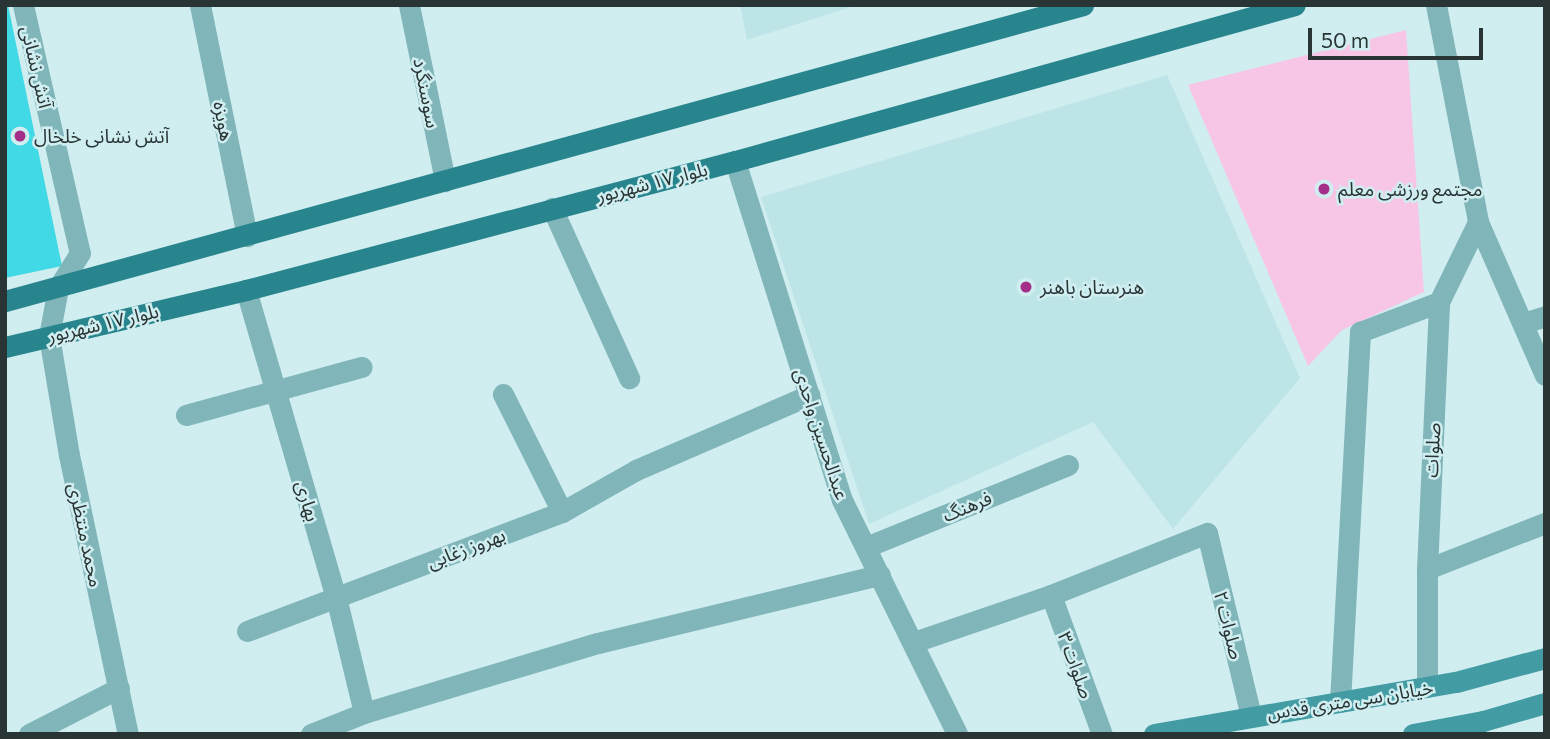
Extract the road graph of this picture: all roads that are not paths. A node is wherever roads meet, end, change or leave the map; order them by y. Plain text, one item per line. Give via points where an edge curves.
1 (23, 5) edge
2 (200, 5) edge
3 (409, 5) edge
4 (1083, 5) edge
5 (1295, 5) edge
6 (1436, 5) edge
7 (735, 161) junction
8 (445, 181) junction
9 (552, 208) junction
10 (1478, 222) junction
11 (247, 236) junction
12 (58, 288) junction
13 (246, 290) junction
14 (5, 301) edge
15 (1439, 302) junction
16 (1545, 316) edge
17 (1524, 323) junction
18 (49, 336) junction
19 (5, 347) edge
20 (362, 367) dead end
21 (1545, 375) edge
22 (629, 378) dead end
23 (275, 390) junction
24 (503, 394) dead end
25 (809, 395) junction
26 (186, 415) dead end
27 (1068, 466) dead end
28 (562, 512) junction
29 (1545, 523) edge
30 (866, 547) junction
31 (1427, 569) junction
32 (880, 575) junction
33 (1051, 595) junction
34 (337, 597) junction
35 (247, 631) dead end
36 (914, 642) junction
37 (1545, 657) edge
38 (1427, 687) junction
39 (119, 688) junction
40 (1340, 702) junction
41 (1545, 703) edge
42 (364, 713) junction
43 (1251, 716) junction
44 (1484, 727) edge
45 (29, 734) edge
46 (128, 734) edge
47 (311, 734) edge
48 (957, 734) edge
49 (1102, 734) edge
50 (1154, 734) edge
51 (1413, 734) edge

1 - 12 street, آتش نشانی via 80,253
2 - 11 street, هویزه
3 - 8 street, سوسنگرد
4 - 8 main road
5 - 7 main road, بلوار ١٧ شهریور
6 - 10 street
7 - 9 main road, بلوار ١٧ شهریور
7 - 25 street, عبدالحسین واحدی
8 - 11 main road
9 - 13 main road, بلوار ١٧ شهریور
9 - 22 street
10 - 15 street, صلوات
10 - 17 street
11 - 12 main road
12 - 14 main road
12 - 18 street
13 - 18 main road, بلوار ١٧ شهریور
13 - 23 street, بهاری
15 - 31 street, صلوات
15 - 40 street via 1360,331
16 - 17 street
17 - 21 street
18 - 19 main road, بلوار ١٧ شهریور
18 - 39 street, محمد منتظری via 69,455
20 - 23 street
23 - 26 street
23 - 34 street, بهاری
24 - 28 street
25 - 28 street, بهروز زغابی via 636,470
25 - 30 street, عبدالحسین واحدی via 842,500
27 - 30 street, فرهنگ
28 - 34 street, بهروز زغابی
29 - 31 street
30 - 32 street, عبدالحسین واحدی
31 - 38 street, صلوات
32 - 36 street, عبدالحسین واحدی
32 - 42 street via 598,643
33 - 36 street
33 - 43 street, صلوات ۲ via 1207,533
33 - 49 street, صلوات ۳
34 - 35 street, بهروز زغابی
34 - 42 street, بهاری
36 - 48 street, عبدالحسین واحدی
37 - 38 main road, خیابان سی متری قدس
38 - 40 main road, خیابان سی متری قدس
39 - 45 street
39 - 46 street, محمد منتظری
40 - 43 main road, خیابان سی متری قدس
41 - 44 main road
42 - 47 street
43 - 50 main road, خیابان سی متری قدس
44 - 51 main road

